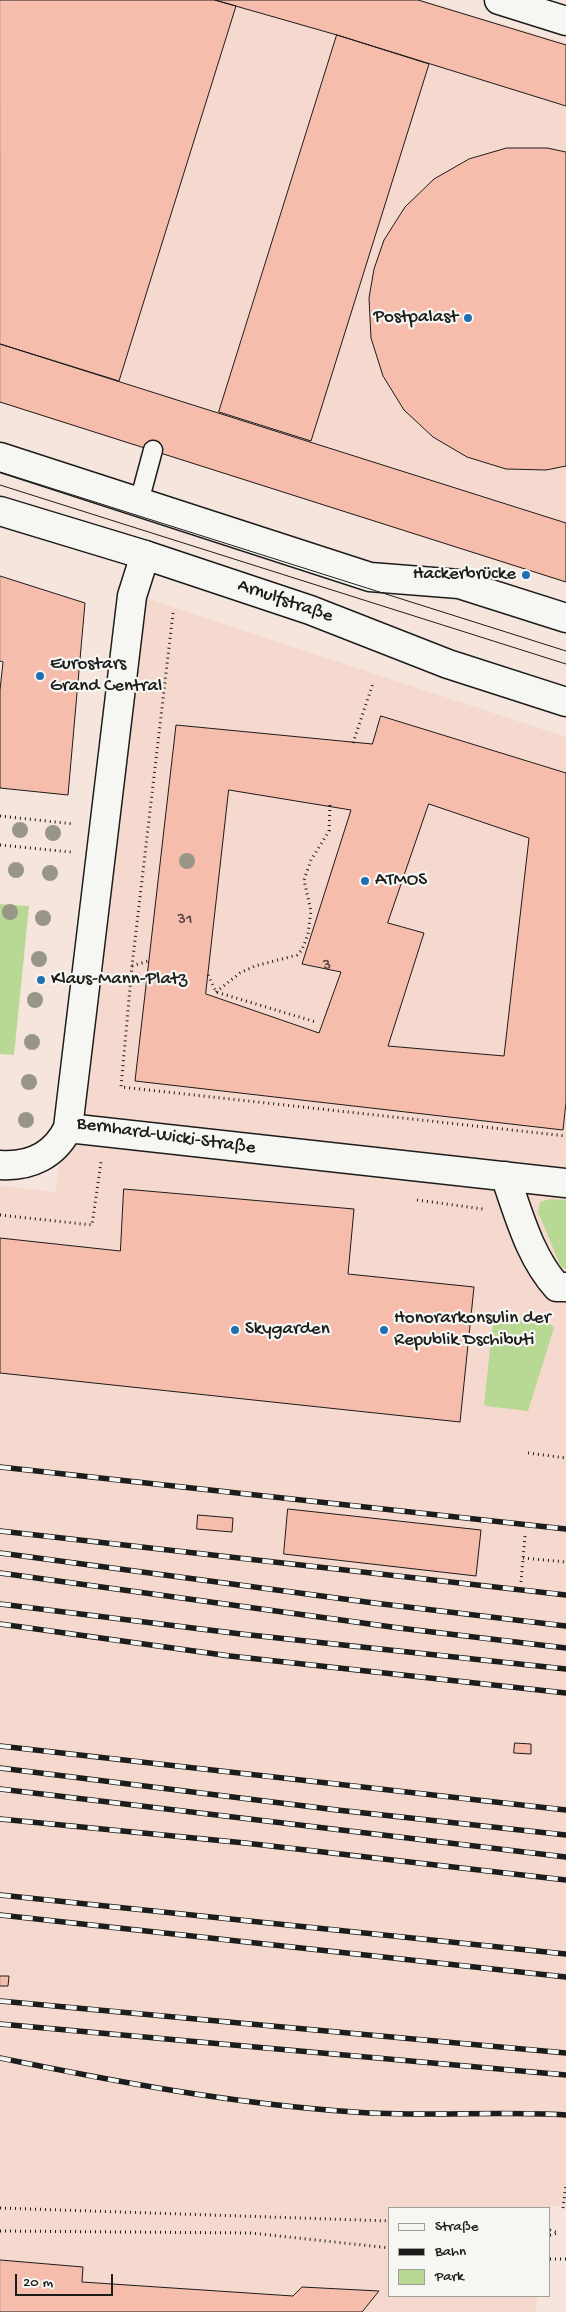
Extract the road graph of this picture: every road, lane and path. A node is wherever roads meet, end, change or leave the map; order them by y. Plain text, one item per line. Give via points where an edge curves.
1 (498, 0) edge
2 (566, 21) edge
3 (153, 450) dead end
4 (0, 457) edge
5 (139, 502) junction
6 (0, 511) edge
7 (145, 555) junction
8 (173, 613) dead end
9 (566, 618) edge
10 (373, 683) dead end
11 (566, 702) edge
12 (353, 743) dead end
13 (330, 805) dead end
14 (0, 816) edge
15 (104, 824) junction
16 (0, 845) edge
17 (100, 855) junction
18 (148, 961) dead end
19 (132, 966) junction
20 (208, 975) dead end
21 (216, 992) junction
22 (316, 1022) dead end
23 (68, 1128) junction
24 (566, 1136) edge
25 (109, 1163) dead end
26 (0, 1165) edge
27 (505, 1176) junction
28 (566, 1183) edge
29 (413, 1199) dead end
30 (488, 1209) dead end
31 (0, 1215) edge
32 (566, 1287) edge
33 (528, 1453) dead end
34 (566, 1458) edge
35 (526, 1536) dead end
36 (523, 1558) junction
37 (566, 1562) edge
38 (521, 1582) dead end
39 (566, 2184) edge
40 (0, 2208) edge
41 (563, 2208) dead end
42 (388, 2221) edge
43 (551, 2230) edge
44 (0, 2231) edge
45 (551, 2235) edge
46 (388, 2248) edge
47 (551, 2259) edge
48 (566, 2259) edge

1 - 2 street
3 - 5 lane
4 - 5 street
5 - 9 street via 370,577 459,584
6 - 7 street, Arnulfstraße
7 - 11 street, Arnulfstraße via 310,610 448,664
7 - 15 street, Bernhard-Wicki-Straße via 132,596
8 - 19 path
10 - 12 path
13 - 21 path via 329,831 311,860 304,880 311,911 302,950 297,955 240,973
14 - 15 path
15 - 17 street, Bernhard-Wicki-Straße
16 - 17 path
17 - 23 street, Bernhard-Wicki-Straße
18 - 19 path
19 - 24 path via 120,1087
20 - 21 path
21 - 22 path
23 - 26 street via 62,1141 34,1162
23 - 27 street, Bernhard-Wicki-Straße
25 - 31 path via 100,1162 92,1225
27 - 28 street, Bernhard-Wicki-Straße
27 - 32 street via 530,1246 543,1272 556,1286
29 - 30 path
33 - 34 path
35 - 36 path
36 - 37 path
36 - 38 path
39 - 41 path
40 - 42 path
43 - 45 path via 559,2233
44 - 46 path via 251,2233
47 - 48 path

